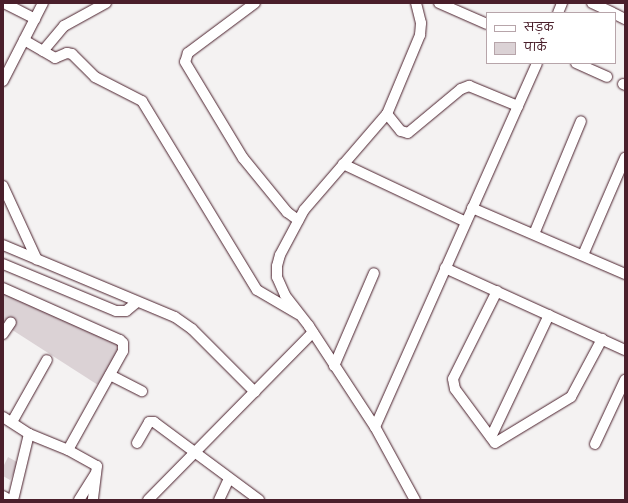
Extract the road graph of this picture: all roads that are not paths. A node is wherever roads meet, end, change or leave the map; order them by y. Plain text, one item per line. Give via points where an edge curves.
1 (4, 3) edge
2 (43, 3) edge
3 (106, 3) edge
4 (255, 3) edge
5 (416, 3) edge
6 (439, 3) edge
7 (592, 3) edge
8 (459, 7) edge
9 (612, 12) edge
10 (616, 14) edge
11 (35, 19) junction
12 (625, 19) edge
13 (486, 23) edge
14 (24, 40) junction
15 (43, 51) junction
16 (537, 64) edge
17 (578, 64) edge
18 (607, 77) dead end
19 (3, 81) edge
20 (518, 106) junction
21 (387, 114) junction
22 (581, 121) dead end
23 (625, 158) edge
24 (343, 164) junction
25 (3, 186) edge
26 (472, 208) junction
27 (298, 220) junction
28 (466, 222) junction
29 (534, 234) junction
30 (3, 245) edge
31 (583, 255) junction
32 (40, 261) junction
33 (3, 264) edge
34 (445, 268) junction
35 (374, 273) dead end
36 (625, 274) edge
37 (36, 278) junction
38 (3, 288) edge
39 (497, 291) junction
40 (136, 302) junction
41 (300, 315) junction
42 (549, 315) junction
43 (11, 322) dead end
44 (313, 332) junction
45 (3, 334) edge
46 (602, 339) junction
47 (625, 350) edge
48 (47, 360) dead end
49 (334, 366) junction
50 (110, 375) junction
51 (625, 380) edge
52 (142, 391) dead end
53 (255, 392) junction
54 (7, 420) edge
55 (375, 427) junction
56 (29, 434) junction
57 (491, 438) junction
58 (137, 443) dead end
59 (595, 444) dead end
60 (68, 450) junction
61 (194, 454) junction
62 (98, 470) junction
63 (229, 479) junction
64 (3, 496) edge
65 (411, 497) edge
66 (11, 500) edge
67 (79, 500) edge
68 (93, 500) edge
69 (148, 500) edge
70 (219, 500) edge
71 (259, 500) edge

1 - 11 street
2 - 11 street
3 - 15 street via 64,26
4 - 27 street via 188,53 185,62 243,158 287,212
5 - 21 street via 421,23 420,35
6 - 8 street
7 - 9 street
8 - 13 street
10 - 12 street
11 - 14 street
14 - 15 street
14 - 19 street
15 - 41 street via 55,58 67,53 72,54 95,77 142,101 258,290
16 - 20 street
17 - 18 street
20 - 21 street via 469,86 461,89 408,133 402,131
20 - 26 street
21 - 24 street
22 - 29 street
23 - 31 street
24 - 27 street
24 - 28 street
25 - 32 street
26 - 28 street
26 - 29 street
27 - 41 street via 280,255 278,277 285,295
28 - 34 street
29 - 31 street
30 - 32 street
31 - 36 street
32 - 37 street
32 - 40 street
33 - 37 street
34 - 39 street
34 - 55 street
35 - 49 street
37 - 40 street via 116,311 126,311
38 - 50 street via 120,340 123,351
39 - 42 street
39 - 57 street via 453,379 455,389
40 - 53 street via 166,313 192,329
41 - 44 street
42 - 46 street
42 - 57 street
43 - 45 street
44 - 49 street
44 - 53 street
46 - 47 street
46 - 57 street via 580,386 571,397 501,441 496,443
48 - 54 street
49 - 55 street
50 - 52 street
50 - 60 street
51 - 59 street
53 - 61 street
54 - 56 street
55 - 65 street
56 - 60 street
56 - 66 street
58 - 61 street via 152,421
60 - 62 street via 94,463
61 - 63 street
61 - 69 street
62 - 67 street
62 - 68 street
63 - 70 street
63 - 71 street
64 - 66 street

